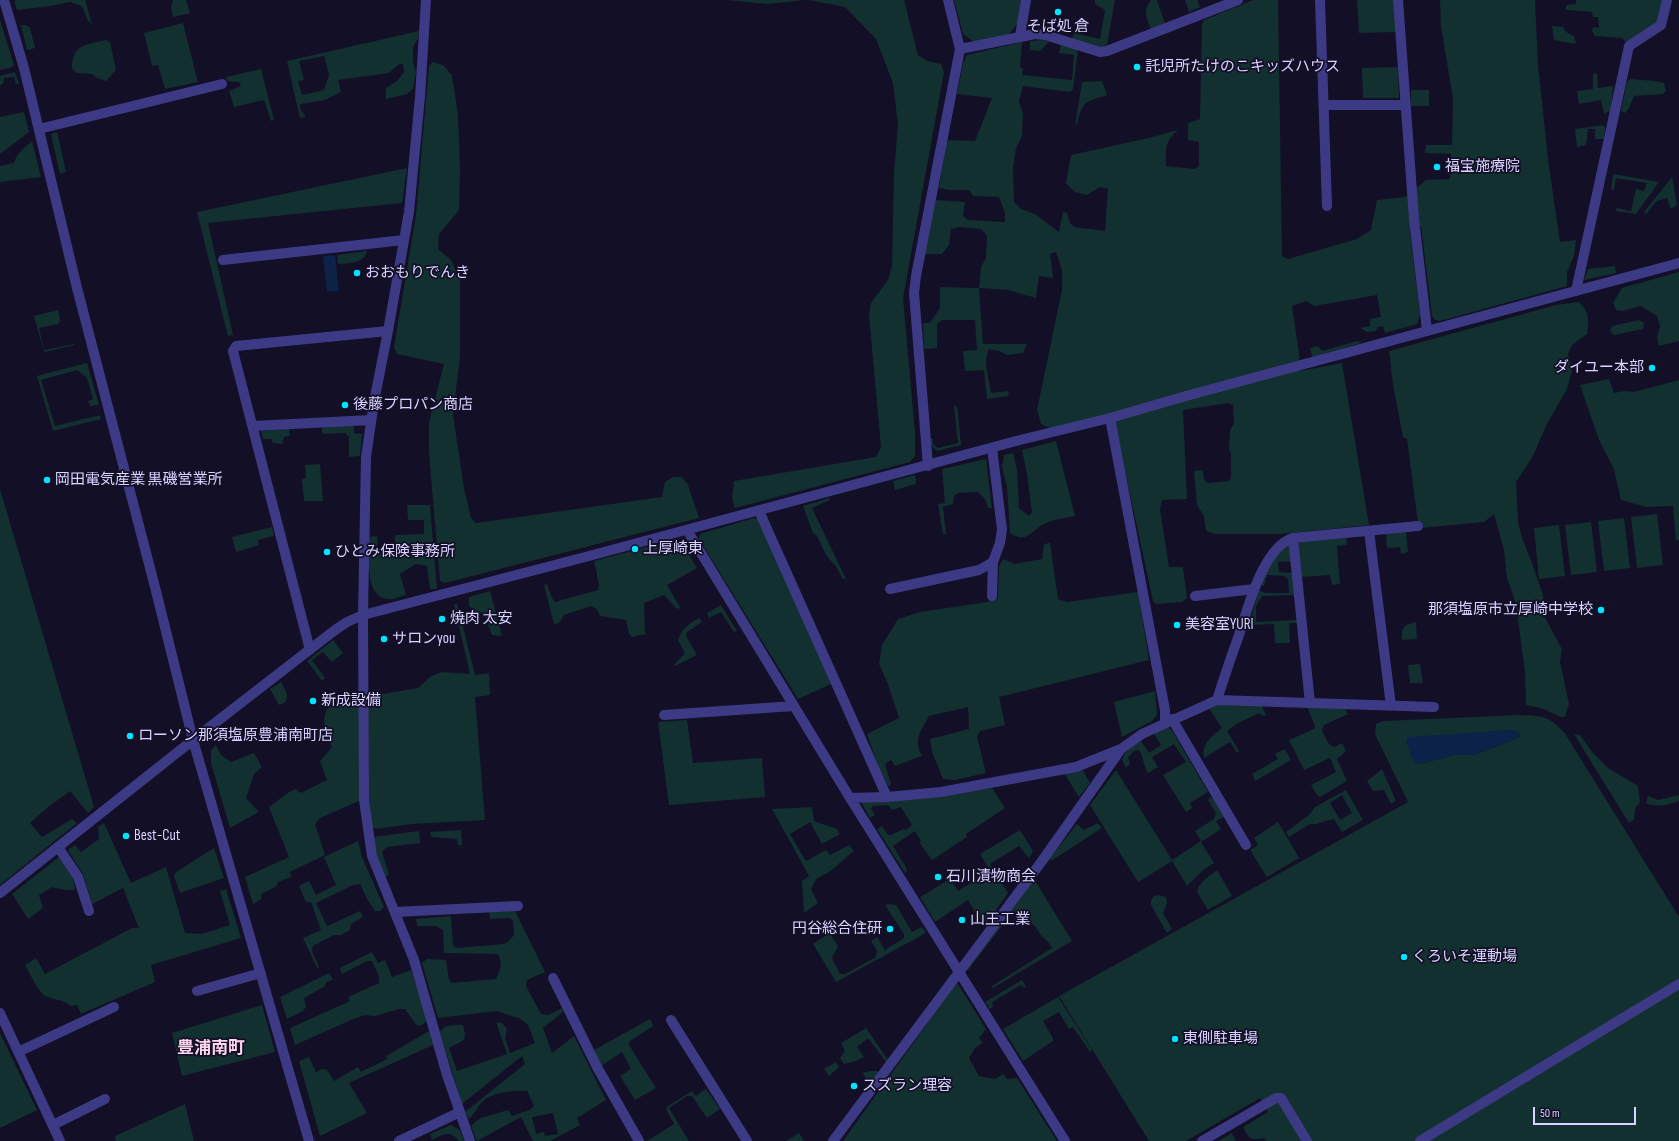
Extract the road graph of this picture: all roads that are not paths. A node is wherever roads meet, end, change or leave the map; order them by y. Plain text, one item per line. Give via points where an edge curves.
1 (4, 0) edge
2 (426, 0) edge
3 (948, 0) edge
4 (1026, 0) edge
5 (1238, 0) edge
6 (1320, 0) edge
7 (1398, 0) edge
8 (1667, 0) edge
9 (1020, 36) junction
10 (960, 49) junction
11 (222, 84) dead end
12 (1324, 105) junction
13 (1405, 105) junction
14 (39, 129) junction
15 (1327, 206) dead end
16 (404, 240) junction
17 (223, 260) dead end
18 (1679, 263) edge
19 (1576, 290) junction
20 (1428, 330) junction
21 (388, 331) junction
22 (1110, 418) junction
23 (370, 420) junction
24 (253, 426) junction
25 (992, 448) junction
26 (928, 466) junction
27 (759, 511) junction
28 (1418, 526) dead end
29 (687, 530) junction
30 (1369, 531) junction
31 (1293, 538) junction
32 (994, 562) junction
33 (890, 589) dead end
34 (1254, 589) junction
35 (992, 596) dead end
36 (1195, 596) dead end
37 (363, 615) junction
38 (310, 650) junction
39 (1217, 700) junction
40 (1310, 703) junction
41 (794, 706) junction
42 (1390, 706) junction
43 (1434, 707) dead end
44 (664, 715) dead end
45 (1169, 721) junction
46 (193, 740) junction
47 (1121, 749) junction
48 (887, 797) junction
49 (850, 798) junction
50 (1246, 845) dead end
51 (58, 848) junction
52 (0, 893) edge
53 (518, 906) dead end
54 (89, 911) dead end
55 (395, 912) junction
56 (959, 972) junction
57 (261, 973) junction
58 (553, 978) dead end
59 (1679, 984) edge
60 (197, 991) dead end
61 (114, 1007) dead end
62 (0, 1013) edge
63 (671, 1020) dead end
64 (18, 1052) junction
65 (105, 1099) dead end
66 (460, 1112) junction
67 (53, 1125) junction
68 (60, 1141) edge
69 (309, 1141) edge
70 (399, 1141) edge
71 (470, 1141) edge
72 (639, 1141) edge
73 (747, 1141) edge
74 (833, 1141) edge
75 (1065, 1141) edge
76 (1202, 1141) edge
77 (1307, 1141) edge
78 (1420, 1141) edge

1 - 14 street
2 - 16 street via 418,120
3 - 10 street
4 - 9 street
5 - 9 street via 1107,51 1100,52 1045,35
6 - 12 street
7 - 13 street
8 - 19 street via 1661,25 1629,46
9 - 10 street
10 - 26 street via 915,287
11 - 14 street
12 - 13 street
12 - 15 street
13 - 20 street via 1414,219
14 - 46 street via 77,288
16 - 17 street
16 - 21 street
18 - 19 street
19 - 20 street
20 - 22 street
21 - 23 street
21 - 24 street via 236,346 233,351
22 - 25 street
22 - 45 street
23 - 24 street
23 - 37 street via 366,456
24 - 38 street
25 - 26 street
25 - 32 street via 1002,528
26 - 27 street
27 - 29 street
27 - 48 street
28 - 30 street
29 - 37 street
29 - 41 street
30 - 31 street
30 - 42 street
31 - 34 street via 1272,555
31 - 40 street
32 - 33 street via 979,570
32 - 35 street
34 - 36 street
34 - 39 street
37 - 38 street via 347,622
37 - 55 street via 364,800 372,856
38 - 46 street
39 - 40 street
39 - 45 street
40 - 42 street
41 - 44 street
41 - 49 street
42 - 43 street
45 - 47 street via 1142,734
45 - 50 street
46 - 51 street
46 - 57 street
47 - 48 street via 1076,767 941,792
47 - 56 street
48 - 49 street
49 - 56 street
51 - 52 street
51 - 54 street via 78,877
53 - 55 street
55 - 66 street via 414,960
56 - 74 street
56 - 75 street
57 - 60 street
57 - 69 street
58 - 72 street via 597,1067
59 - 78 street
61 - 64 street
62 - 64 street
63 - 73 street
64 - 67 street
65 - 67 street
66 - 70 street
66 - 71 street
67 - 68 street
76 - 77 street via 1276,1098 1281,1098

